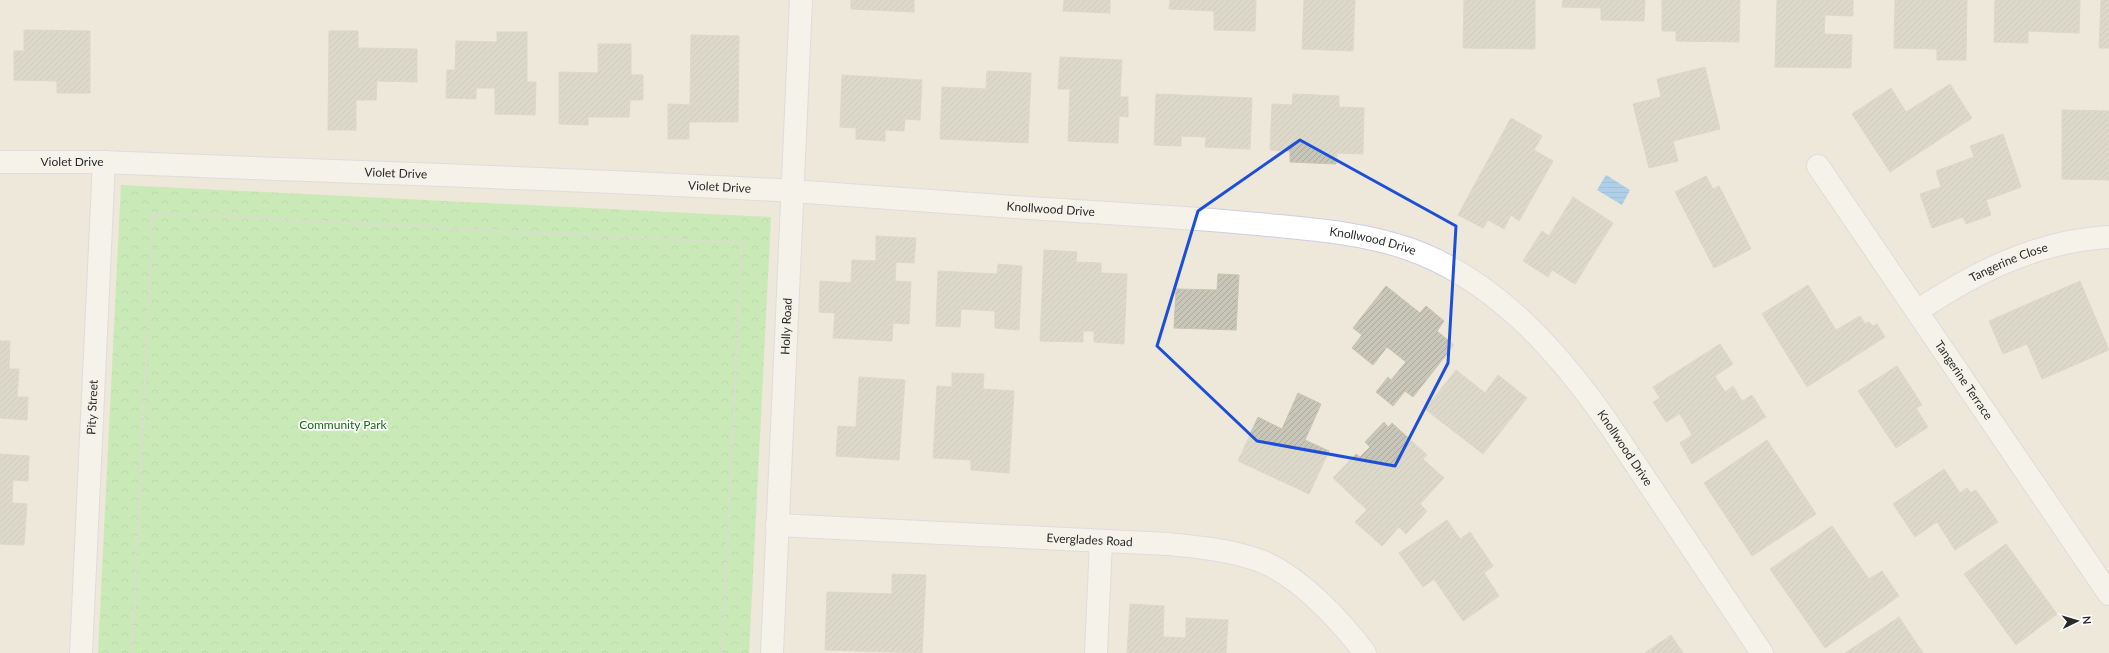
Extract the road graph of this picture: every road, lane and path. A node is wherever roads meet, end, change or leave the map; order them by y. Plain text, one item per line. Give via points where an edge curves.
1 (801, 0) edge
2 (0, 162) edge
3 (104, 162) junction
4 (1818, 166) dead end
5 (792, 191) junction
6 (2109, 237) edge
7 (1917, 311) junction
8 (778, 525) junction
9 (1102, 541) junction
10 (2109, 594) edge
11 (81, 653) edge
12 (132, 653) edge
13 (722, 653) edge
14 (772, 653) edge
15 (1096, 653) edge
16 (1365, 653) edge
17 (1762, 653) edge

1 - 5 street, Holly Road
2 - 3 street, Violet Drive
3 - 5 street, Violet Drive
3 - 11 street, Pity Street
4 - 7 street, Tangerine Terrace
5 - 8 street, Holly Road
5 - 17 street, Knollwood Drive via 1322,230 1383,241 1436,260 1505,306 1557,355 1606,420
6 - 7 street, Tangerine Close via 2024,254 1987,269
7 - 10 street, Tangerine Terrace
8 - 9 street, Everglades Road
8 - 14 street, Holly Road
9 - 15 street
9 - 16 street, Everglades Road via 1204,548 1262,562 1300,585
12 - 13 path via 153,213 742,243

